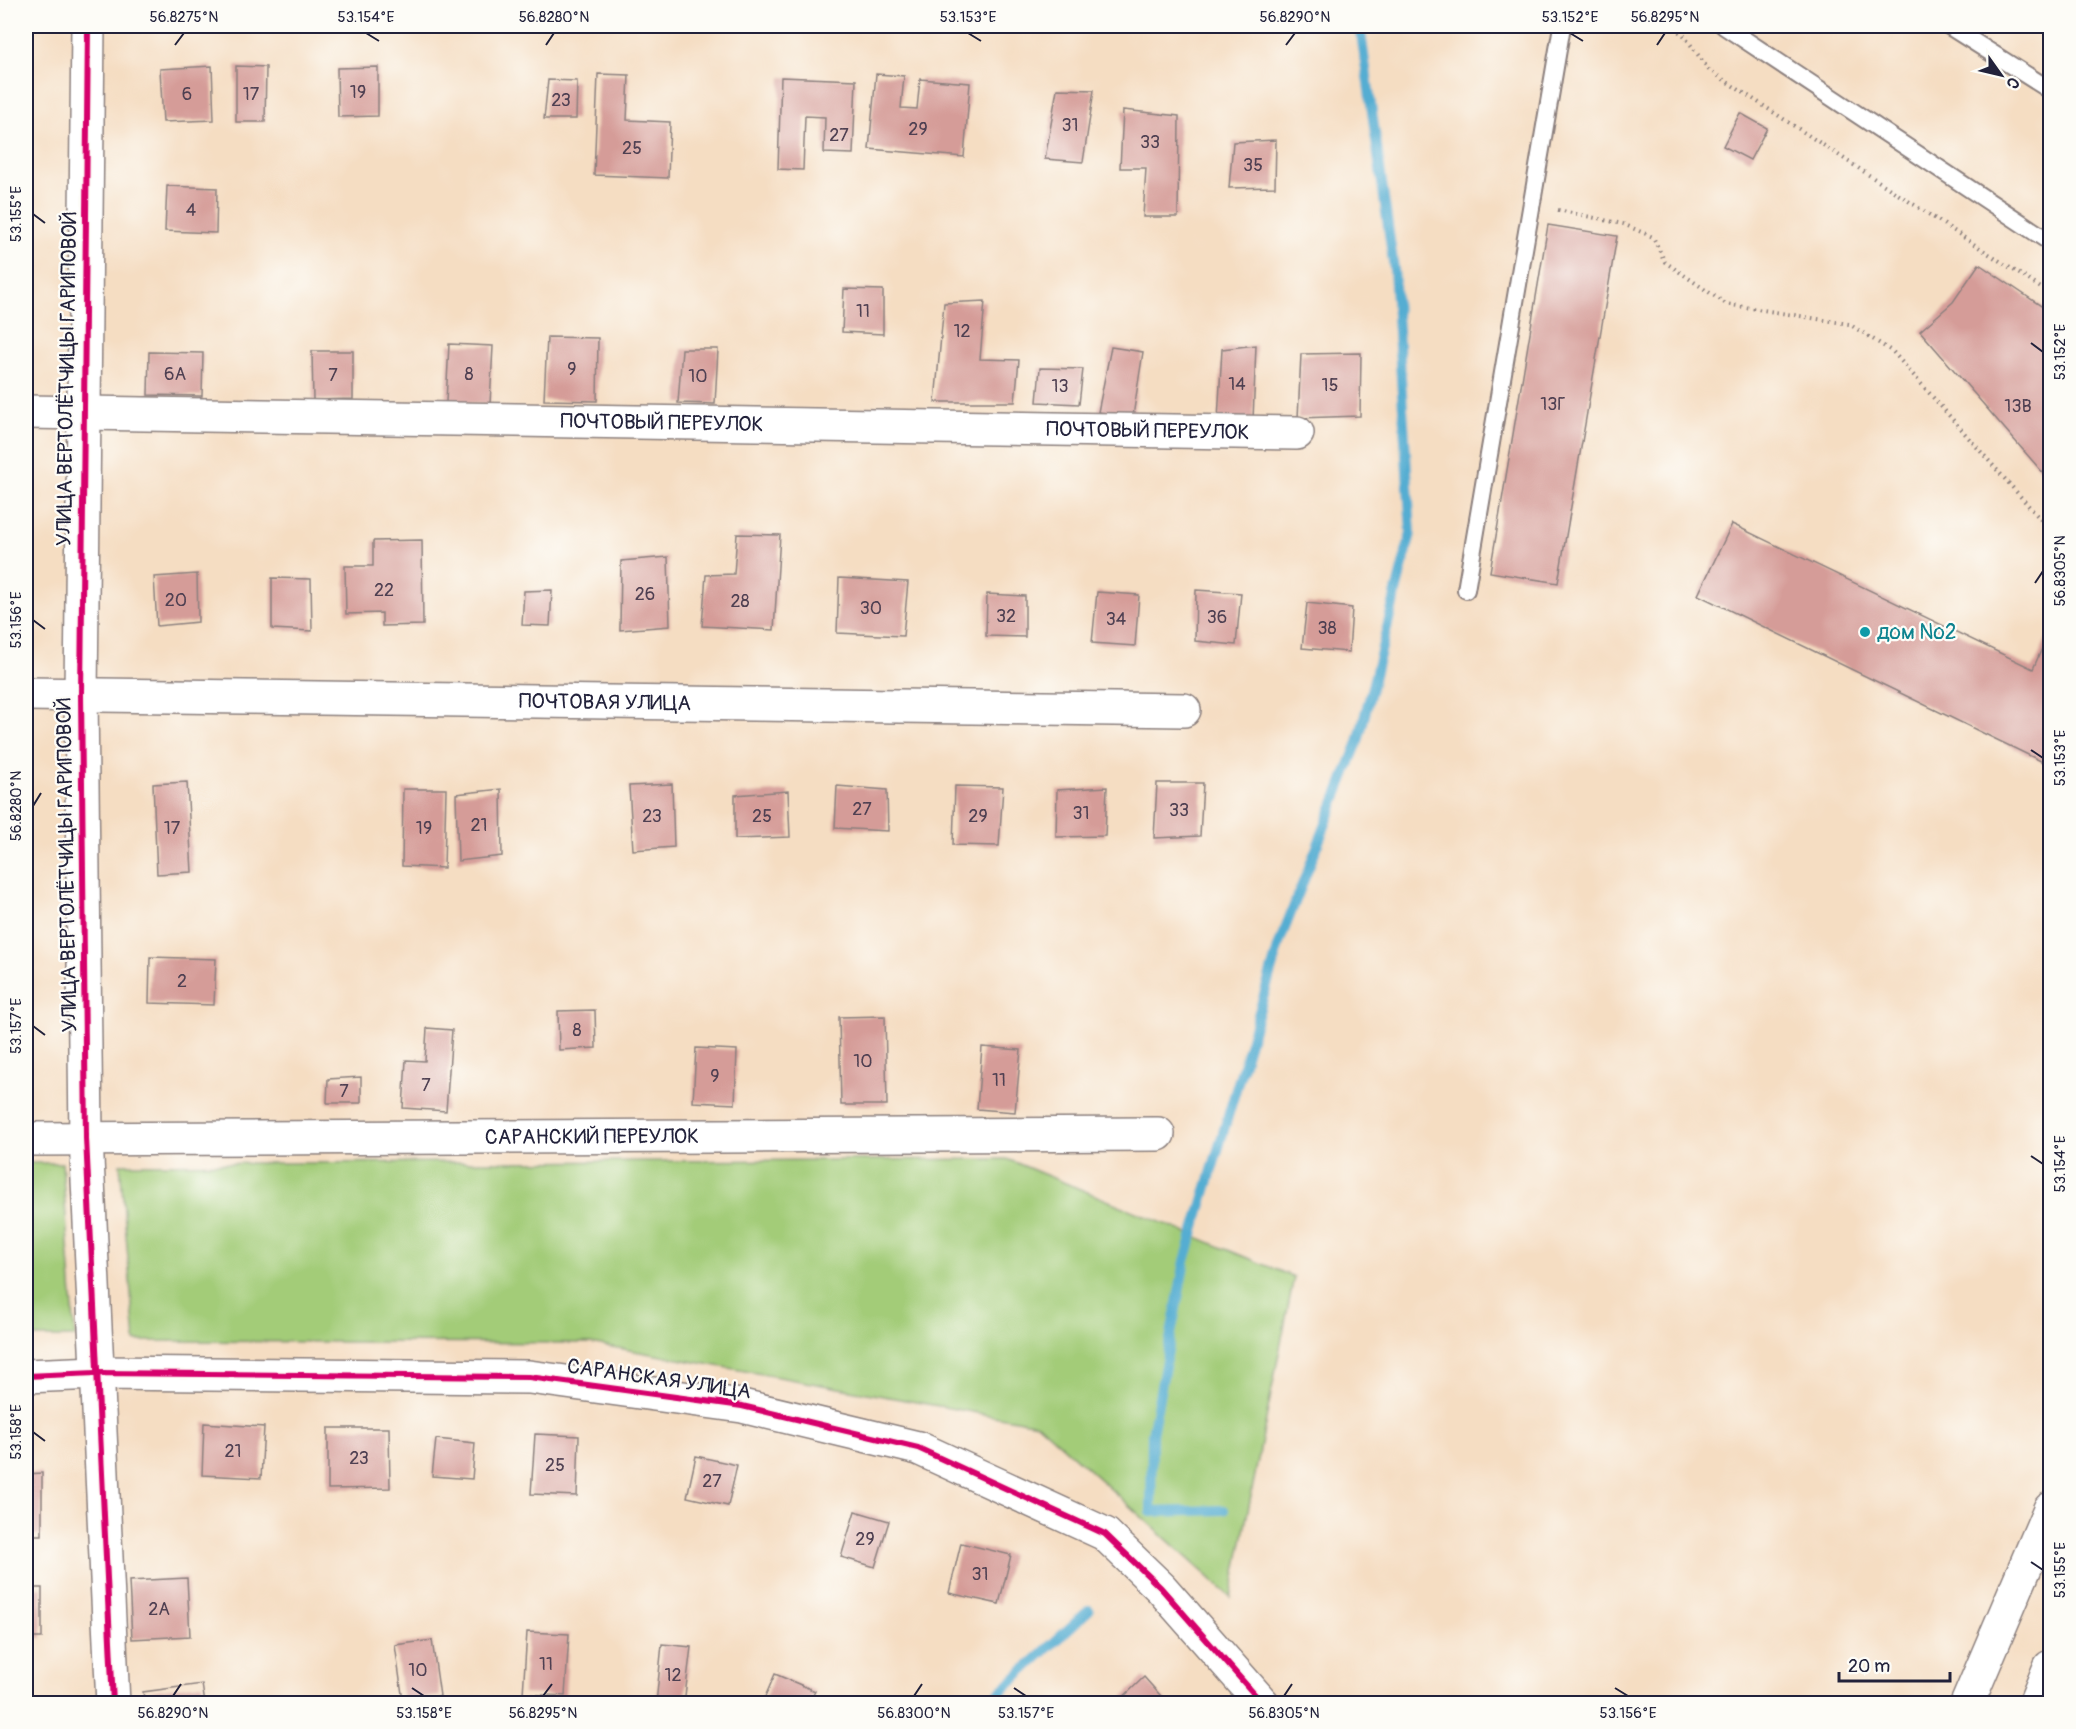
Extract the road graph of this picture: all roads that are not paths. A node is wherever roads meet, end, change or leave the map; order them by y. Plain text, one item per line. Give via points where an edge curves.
1 (87, 26) edge
2 (1562, 26) edge
3 (1724, 26) edge
4 (1949, 26) edge
5 (2050, 90) edge
6 (2050, 243) edge
7 (26, 412) edge
8 (83, 412) junction
9 (1298, 433) dead end
10 (1466, 590) dead end
11 (26, 694) edge
12 (81, 694) junction
13 (1184, 710) dead end
14 (1158, 1134) dead end
15 (86, 1138) junction
16 (26, 1139) edge
17 (96, 1374) junction
18 (26, 1376) edge
19 (2050, 1509) edge
20 (2050, 1667) edge
21 (113, 1704) edge
22 (1263, 1704) edge
23 (1967, 1704) edge
24 (2035, 1704) edge

1 - 8 street, УЛИЦА ВЕРТОЛЁТЧИЦЫ ГАРИПОВОЙ
2 - 10 lane
3 - 6 lane
4 - 5 lane
7 - 8 street, ПОЧТОВЫЙ ПЕРЕУЛОК
8 - 9 street, ПОЧТОВЫЙ ПЕРЕУЛОК
8 - 12 street, УЛИЦА ВЕРТОЛЁТЧИЦЫ ГАРИПОВОЙ
11 - 12 street, ПОЧТОВАЯ УЛИЦА
12 - 13 street, ПОЧТОВАЯ УЛИЦА
12 - 15 street, УЛИЦА ВЕРТОЛЁТЧИЦЫ ГАРИПОВОЙ
14 - 15 street, САРАНСКИЙ ПЕРЕУЛОК
15 - 16 street, САРАНСКИЙ ПЕРЕУЛОК
15 - 17 street, УЛИЦА ВЕРТОЛЁТЧИЦЫ ГАРИПОВОЙ
17 - 18 street, САРАНСКАЯ УЛИЦА
17 - 21 street, УЛИЦА ВЕРТОЛЁТЧИЦЫ ГАРИПОВОЙ
17 - 22 street, САРАНСКАЯ УЛИЦА via 529,1377 742,1406 918,1448 1105,1534 1161,1588
19 - 23 street
20 - 24 street

